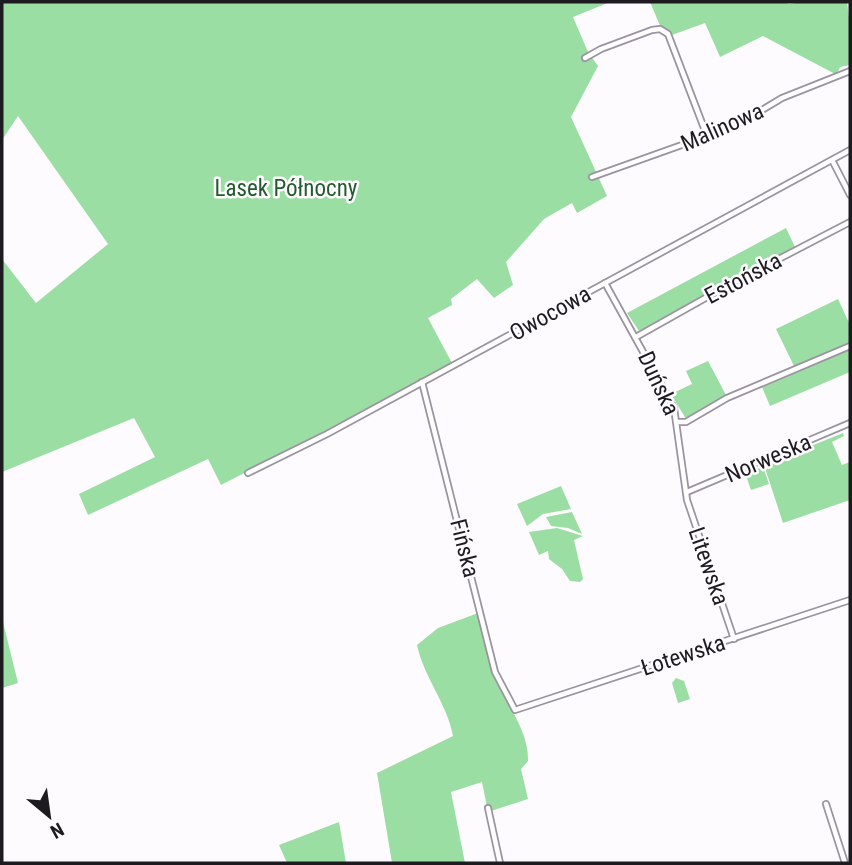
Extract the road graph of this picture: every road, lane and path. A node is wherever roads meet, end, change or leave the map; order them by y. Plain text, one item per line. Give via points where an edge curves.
1 (585, 58) dead end
2 (850, 71) edge
3 (708, 136) junction
4 (850, 150) edge
5 (832, 160) junction
6 (592, 177) dead end
7 (850, 195) edge
8 (850, 222) edge
9 (606, 283) junction
10 (636, 337) junction
11 (850, 346) edge
12 (422, 382) junction
13 (678, 422) junction
14 (850, 423) edge
15 (248, 473) dead end
16 (687, 492) junction
17 (850, 600) edge
18 (734, 639) junction
19 (515, 710) joint
20 (826, 804) dead end
21 (488, 808) dead end
22 (500, 863) edge
23 (847, 863) edge

1 - 3 street via 652,30 668,34
2 - 3 street, Malinowa
3 - 6 street, Malinowa
4 - 5 street, Owocowa
5 - 7 street
5 - 9 street, Owocowa
8 - 10 street, Estońska
9 - 10 street, Duńska
9 - 12 street, Owocowa
10 - 13 street, Duńska
11 - 13 street
12 - 15 street, Owocowa
12 - 19 street, Fińska via 495,672
13 - 16 street, Duńska
14 - 16 street, Norweska
16 - 18 street, Litewska
17 - 18 street, Łotewska
18 - 19 street, Łotewska
20 - 23 street
21 - 22 street

